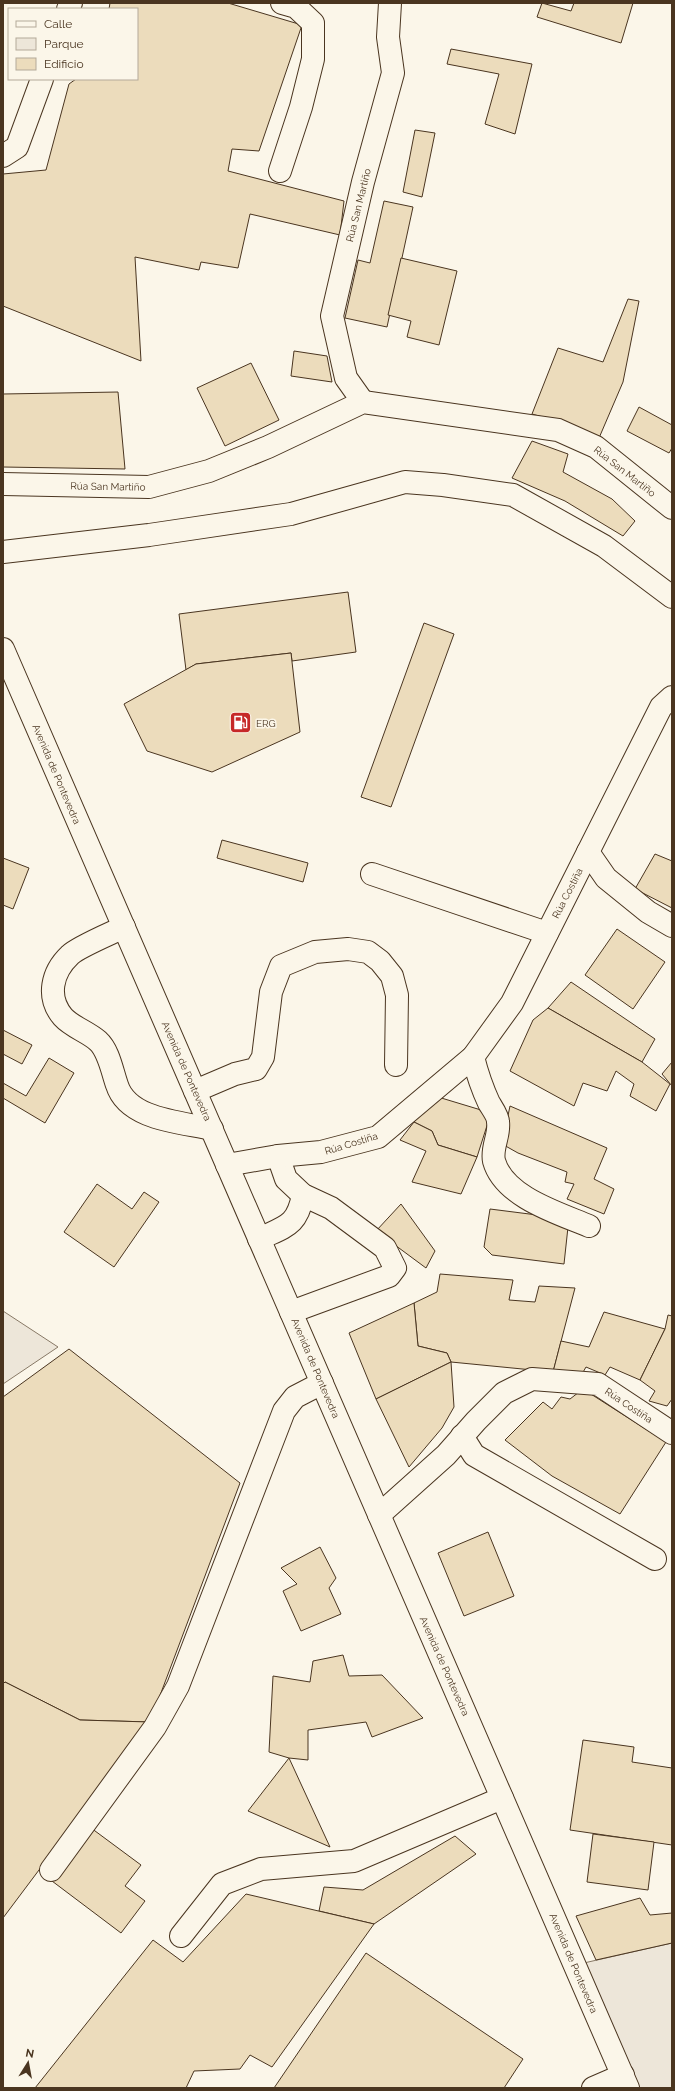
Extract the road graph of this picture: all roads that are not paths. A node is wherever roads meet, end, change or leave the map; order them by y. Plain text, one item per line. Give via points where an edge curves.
1 (282, 3) edge
2 (390, 3) edge
3 (42, 80) edge
4 (3, 156) edge
5 (280, 171) dead end
6 (363, 402) junction
7 (3, 484) edge
8 (672, 508) edge
9 (3, 552) edge
10 (672, 597) edge
11 (3, 649) edge
12 (672, 697) edge
13 (588, 852) junction
14 (372, 874) dead end
15 (672, 926) edge
16 (124, 927) junction
17 (547, 933) junction
18 (473, 1057) junction
19 (396, 1065) dead end
20 (195, 1091) junction
21 (212, 1129) junction
22 (278, 1156) junction
23 (227, 1165) junction
24 (303, 1195) junction
25 (589, 1226) dead end
26 (260, 1239) junction
27 (291, 1312) junction
28 (322, 1383) junction
29 (672, 1433) edge
30 (462, 1436) junction
31 (379, 1515) junction
32 (655, 1559) dead end
33 (502, 1798) junction
34 (51, 1870) dead end
35 (181, 1936) dead end
36 (625, 2082) edge
37 (593, 2088) edge

1 - 5 street via 296,7 313,23 313,59 301,107
2 - 6 street, Rúa San Martiño via 388,37 393,73 362,182 332,316 346,378
3 - 4 street via 17,146
6 - 7 street, Rúa San Martiño via 268,447 209,471 149,487
6 - 8 street, Rúa San Martiño via 558,430 596,447
9 - 10 street via 149,535 291,514 405,482 513,495 604,546
11 - 16 street, Avenida de Pontevedra
12 - 13 street, Rúa Costiña via 661,708
13 - 15 street, Rúa Costiña via 606,878 648,912
13 - 17 street, Rúa Costiña
14 - 17 street
16 - 20 street, Avenida de Pontevedra
16 - 21 street via 70,954 54,977 51,994 63,1017 99,1041 125,1100 142,1112
17 - 18 street, Rúa Costiña via 512,1003
18 - 22 street, Rúa Costiña via 378,1137 321,1152
18 - 25 street via 478,1078 498,1122 494,1160 502,1180 522,1195
19 - 20 street via 397,995 392,976 380,961 368,952 348,949 315,952 281,966 271,992 263,1056 256,1069 235,1074
20 - 21 street, Avenida de Pontevedra
21 - 23 street, Avenida de Pontevedra
22 - 23 street, Rúa Costiña
22 - 24 street via 286,1179
23 - 26 street, Avenida de Pontevedra
24 - 26 street via 300,1212 291,1223
24 - 27 street via 330,1208 385,1248 395,1268 389,1276
26 - 27 street, Avenida de Pontevedra
27 - 28 street, Avenida de Pontevedra
28 - 31 street, Avenida de Pontevedra
28 - 34 street via 295,1397 284,1411 178,1686 155,1727
29 - 30 street, Rúa Costiña via 598,1384 532,1379 504,1393
30 - 31 street, Rúa Costiña via 446,1455
30 - 32 street via 474,1455
31 - 33 street, Avenida de Pontevedra
33 - 35 street via 354,1861 261,1869 222,1884
33 - 36 street, Avenida de Pontevedra
36 - 37 street

